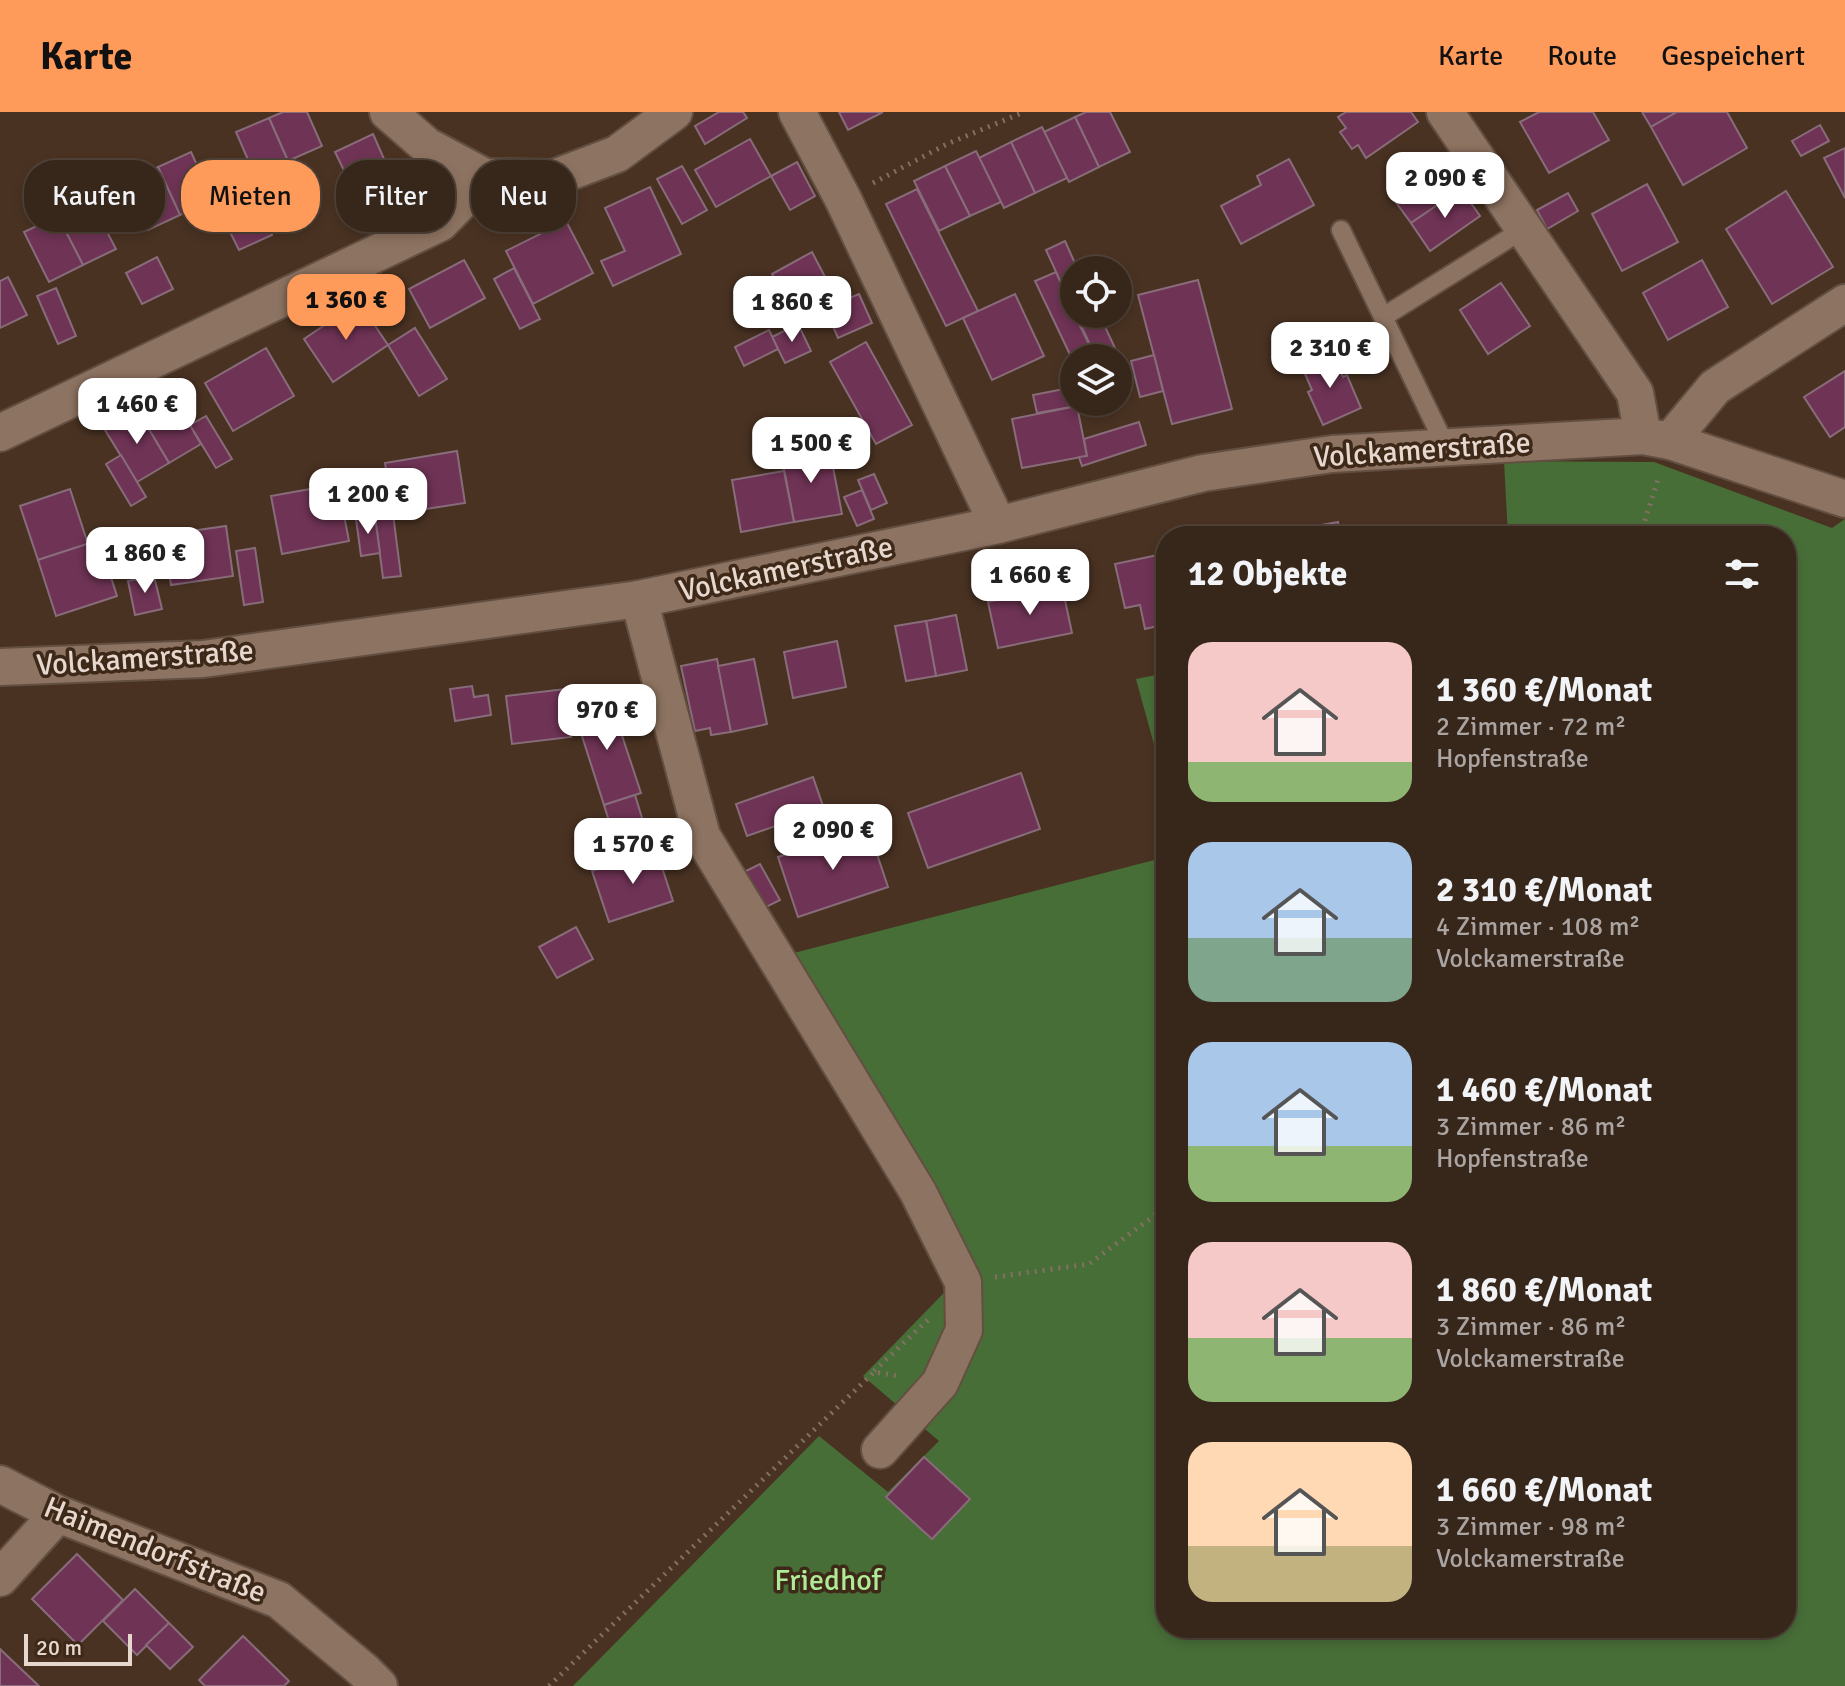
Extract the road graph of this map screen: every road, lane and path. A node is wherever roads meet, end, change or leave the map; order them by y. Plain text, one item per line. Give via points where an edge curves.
1 (388, 112) edge
2 (674, 112) edge
3 (797, 112) edge
4 (1024, 112) edge
5 (1445, 112) edge
6 (471, 170) edge
7 (576, 170) edge
8 (471, 191) edge
9 (843, 199) junction
10 (1524, 229) junction
11 (1341, 230) dead end
12 (1845, 303) edge
13 (1383, 317) junction
14 (0, 433) edge
15 (1656, 438) junction
16 (1446, 447) junction
17 (1845, 499) edge
18 (998, 525) junction
19 (1642, 526) edge
20 (639, 599) junction
21 (0, 667) edge
22 (1156, 1214) edge
23 (963, 1284) junction
24 (874, 1372) junction
25 (940, 1383) junction
26 (880, 1450) dead end
27 (0, 1484) edge
28 (58, 1514) junction
29 (0, 1578) edge
30 (363, 1681) edge
31 (549, 1686) edge

1 - 6 street via 427,146
2 - 7 street via 617,154
3 - 9 street
4 - 9 path via 947,144
5 - 10 street
8 - 14 street via 440,223
9 - 18 street
10 - 13 lane
10 - 15 street via 1635,393
11 - 13 lane
12 - 15 street via 1715,387
13 - 16 lane
15 - 16 street, Volckamerstraße
15 - 17 street, Volckamerstraße
15 - 19 path
16 - 18 street, Volckamerstraße via 1332,454 1203,473
18 - 20 street, Volckamerstraße
20 - 21 street, Volckamerstraße via 203,659
20 - 23 street via 702,836 918,1192
22 - 23 path via 1089,1264
23 - 24 path
23 - 25 street via 964,1330
24 - 25 path
24 - 31 path
25 - 26 street
27 - 28 street, Haimendorfstraße
28 - 29 street
28 - 30 street, Haimendorfstraße via 279,1600

